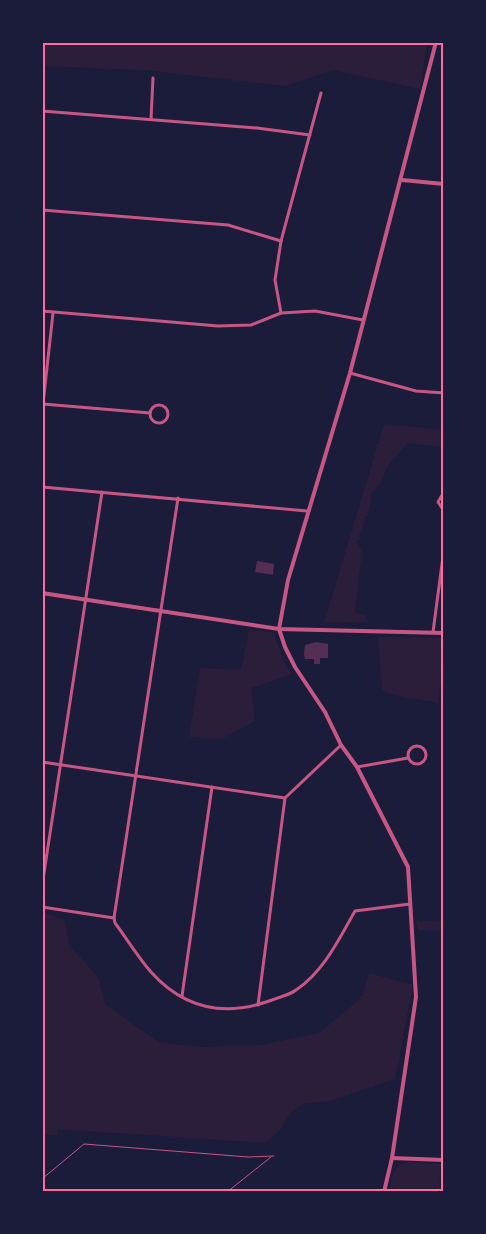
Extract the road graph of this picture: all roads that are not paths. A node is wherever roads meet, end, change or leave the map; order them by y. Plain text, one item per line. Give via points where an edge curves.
1 (436, 44) edge
2 (153, 78) dead end
3 (321, 94) dead end
4 (42, 111) edge
5 (151, 119) junction
6 (310, 135) junction
7 (402, 180) junction
8 (444, 184) edge
9 (42, 210) edge
10 (281, 241) junction
11 (42, 312) edge
12 (53, 313) junction
13 (281, 313) junction
14 (363, 320) junction
15 (350, 373) junction
16 (444, 393) edge
17 (43, 404) edge
18 (150, 413) junction
19 (42, 487) edge
20 (102, 492) junction
21 (444, 492) edge
22 (178, 498) junction
23 (307, 511) junction
24 (444, 511) edge
25 (444, 549) edge
26 (42, 592) edge
27 (86, 600) junction
28 (161, 612) junction
29 (280, 630) junction
30 (433, 632) junction
31 (444, 633) edge
32 (341, 745) junction
33 (408, 758) junction
34 (42, 762) edge
35 (61, 764) junction
36 (357, 767) junction
37 (136, 776) junction
38 (212, 787) junction
39 (286, 798) junction
40 (42, 886) edge
41 (410, 904) junction
42 (42, 907) edge
43 (114, 918) junction
44 (182, 997) junction
45 (258, 1005) junction
46 (392, 1158) junction
47 (444, 1160) edge
48 (42, 1179) edge
49 (227, 1192) edge
50 (384, 1192) edge

1 - 7 street
2 - 5 street
3 - 6 street
4 - 5 street
5 - 6 street
6 - 10 street
7 - 8 street
7 - 14 street
9 - 10 street via 228,225
10 - 13 street via 275,280
11 - 12 street
12 - 13 street via 218,326 251,325
12 - 17 street
13 - 14 street via 315,311
14 - 15 street
15 - 16 street via 416,391
15 - 23 street
17 - 18 street
18 - 18 street via 152,408 161,405 168,414 158,423 151,419
19 - 20 street
20 - 22 street
20 - 27 street
21 - 24 street via 438,502
22 - 23 street
22 - 28 street
23 - 29 street via 288,580
25 - 30 street
26 - 27 street
27 - 28 street
27 - 35 street
28 - 29 street
28 - 37 street
29 - 30 street
29 - 32 street via 295,667
30 - 31 street
32 - 36 street
32 - 39 street
33 - 33 street via 418,765 426,753 420,747 414,747 408,752
33 - 36 street
34 - 35 street
35 - 37 street
35 - 40 street
36 - 41 street via 408,867
37 - 38 street
37 - 43 street
38 - 39 street
38 - 44 street
39 - 45 street
41 - 45 street via 355,911 328,959 296,990
41 - 46 street via 416,996
42 - 43 street
43 - 44 street via 152,973
44 - 45 street via 209,1008 235,1010
46 - 47 street
46 - 50 street
48 - 49 lane via 84,1144 248,1157 274,1156 260,1163

